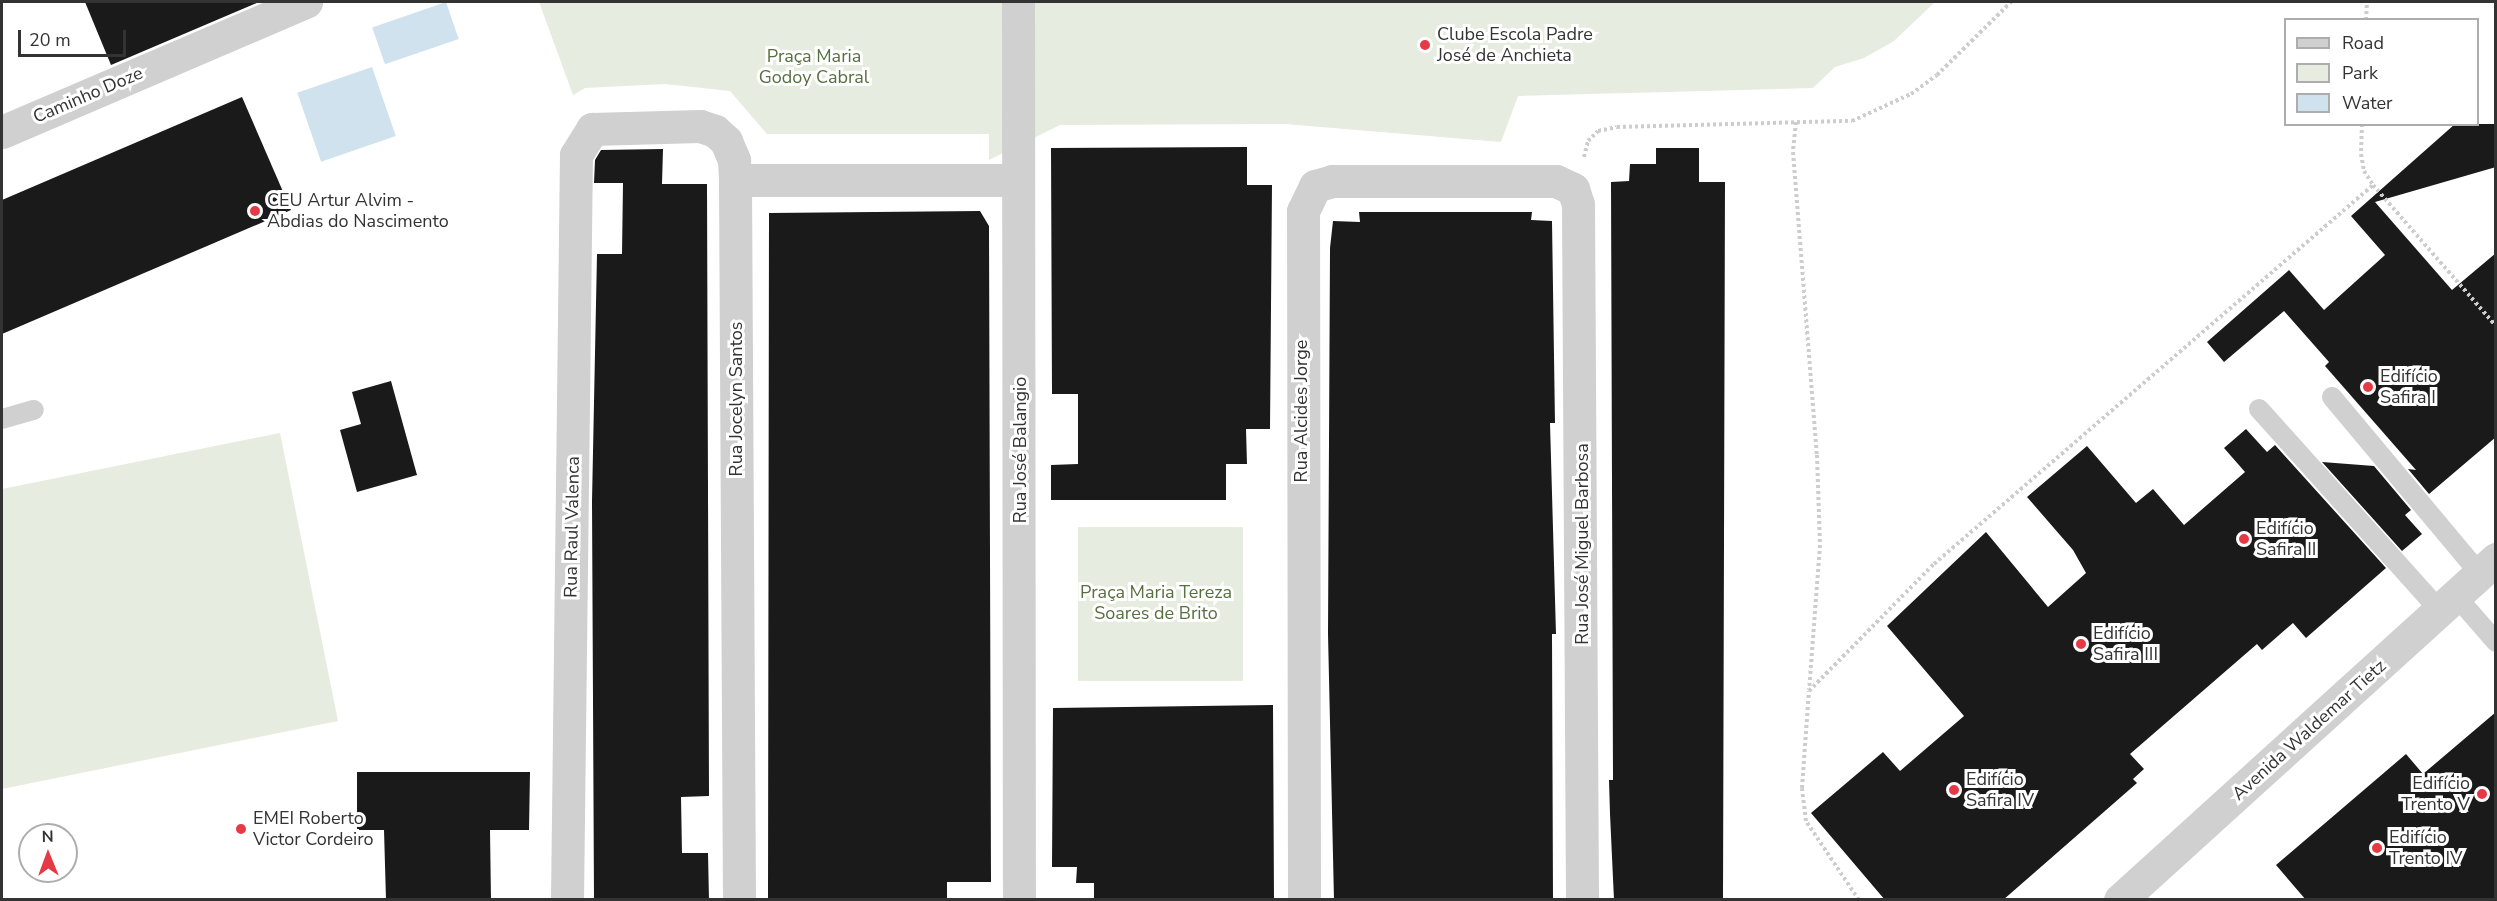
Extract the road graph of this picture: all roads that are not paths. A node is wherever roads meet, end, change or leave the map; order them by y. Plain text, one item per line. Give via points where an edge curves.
1 (306, 2) edge
2 (1018, 2) edge
3 (2, 132) edge
4 (576, 155) joint
5 (735, 180) junction
6 (1018, 180) junction
7 (1573, 189) joint
8 (2332, 397) dead end
9 (2259, 409) dead end
10 (33, 410) dead end
11 (2, 419) edge
12 (2491, 565) edge
13 (2448, 603) junction
14 (2496, 642) edge
15 (567, 900) edge
16 (739, 900) edge
17 (1019, 900) edge
18 (1304, 900) edge
19 (1582, 900) edge
20 (2120, 900) edge

1 - 3 street, Caminho Doze
2 - 6 street, Rua José Balangio
4 - 5 street, Rua Jocelyn Santos via 592,129 700,126 715,131 726,141 734,160
4 - 15 street, Rua Raul Valenca
5 - 6 street
5 - 16 street, Rua Jocelyn Santos
6 - 17 street, Rua José Balangio
7 - 18 street, Rua Alcides Jorge via 1556,181 1332,181 1315,186 1303,211
7 - 19 street, Rua José Miguel Barbosa via 1578,204
8 - 12 lane
9 - 13 lane
10 - 11 lane
12 - 13 street, Avenida Waldemar Tietz
13 - 14 lane
13 - 20 street, Avenida Waldemar Tietz

